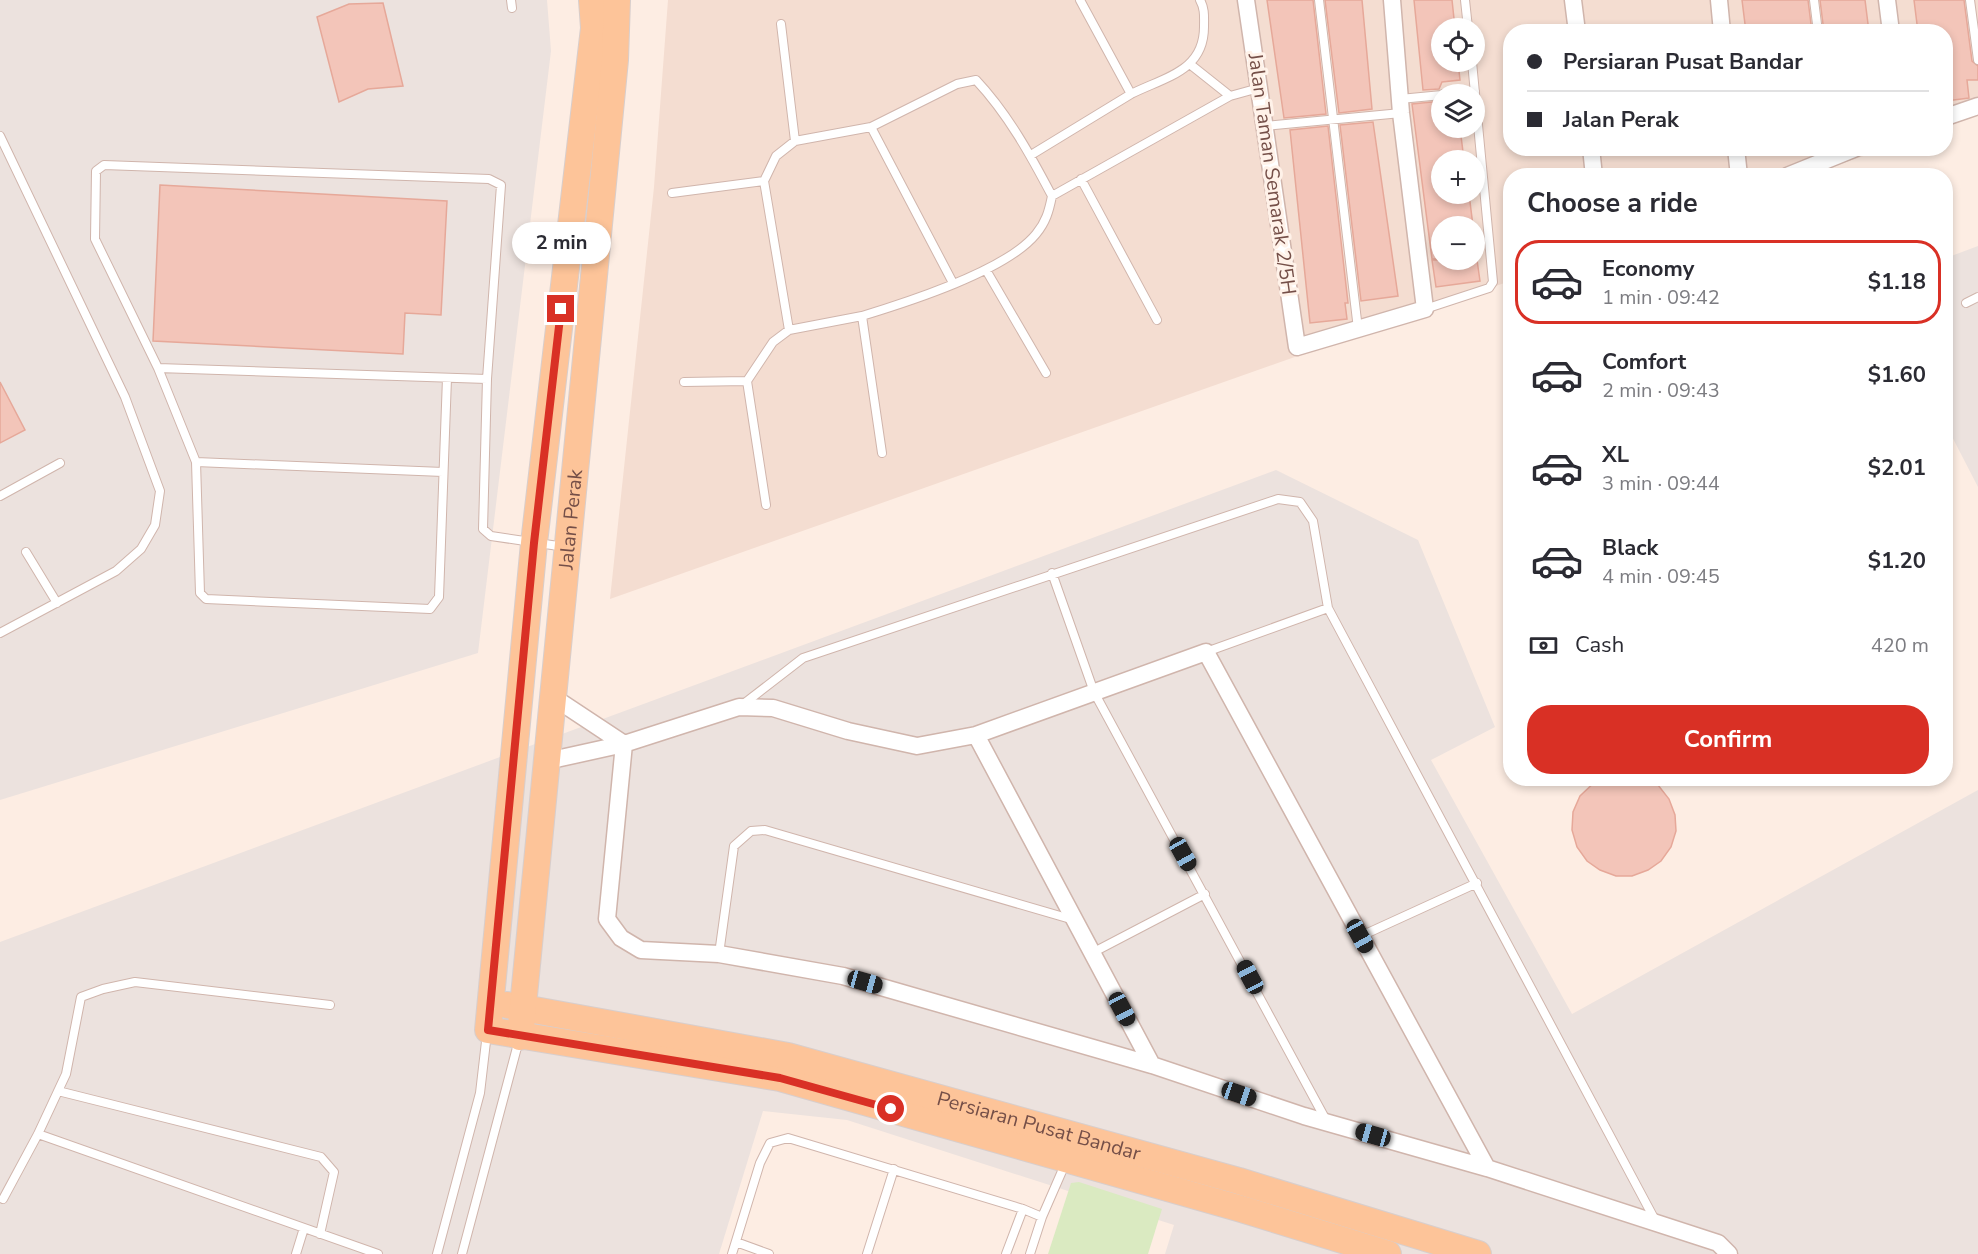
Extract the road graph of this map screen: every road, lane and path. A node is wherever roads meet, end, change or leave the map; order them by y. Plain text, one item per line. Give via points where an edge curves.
1 (592, 0) edge
2 (617, 0) edge
3 (1080, 0) edge
4 (1200, 0) edge
5 (1246, 0) edge
6 (1319, 0) edge
7 (1392, 0) edge
8 (1465, 0) edge
9 (1573, 0) edge
10 (1719, 0) edge
11 (1814, 0) edge
12 (1887, 0) edge
13 (1970, 0) edge
14 (1467, 18) edge
15 (781, 24) dead end
16 (1575, 24) edge
17 (1721, 24) edge
18 (1817, 24) edge
19 (1890, 24) edge
20 (1978, 60) edge
21 (1191, 65) junction
22 (1259, 88) junction
23 (1131, 94) junction
24 (1230, 96) junction
25 (1431, 98) edge
26 (1401, 106) junction
27 (1978, 106) edge
28 (1953, 115) edge
29 (1332, 120) junction
30 (1265, 126) junction
31 (871, 127) junction
32 (0, 136) edge
33 (1479, 138) edge
34 (795, 141) junction
35 (1030, 155) junction
36 (1827, 156) edge
37 (1803, 168) edge
38 (1082, 179) junction
39 (764, 181) junction
40 (672, 193) dead end
41 (1052, 196) junction
42 (986, 270) junction
43 (952, 283) junction
44 (1978, 297) edge
45 (1966, 303) dead end
46 (1425, 309) junction
47 (862, 316) junction
48 (1157, 320) dead end
49 (1358, 329) junction
50 (789, 330) junction
51 (158, 368) junction
52 (1046, 373) dead end
53 (447, 378) junction
54 (487, 379) junction
55 (747, 381) junction
56 (684, 382) dead end
57 (882, 453) dead end
58 (196, 462) junction
59 (60, 463) dead end
60 (443, 471) junction
61 (0, 496) edge
62 (765, 505) dead end
63 (534, 543) junction
64 (568, 548) junction
65 (26, 552) dead end
66 (1052, 573) junction
67 (57, 603) junction
68 (1328, 608) junction
69 (0, 633) edge
70 (1206, 652) junction
71 (554, 686) junction
72 (1094, 692) junction
73 (739, 707) junction
74 (517, 714) junction
75 (976, 735) junction
76 (624, 744) junction
77 (547, 761) junction
78 (1477, 883) junction
79 (1205, 894) junction
80 (1075, 920) junction
81 (1360, 936) junction
82 (1092, 953) junction
83 (720, 954) junction
84 (489, 1002) junction
85 (330, 1005) dead end
86 (522, 1008) junction
87 (488, 1030) junction
88 (520, 1037) junction
89 (1152, 1065) junction
90 (58, 1091) junction
91 (1328, 1122) junction
92 (38, 1134) junction
93 (1067, 1159) junction
94 (1487, 1168) junction
95 (894, 1169) junction
96 (3, 1199) dead end
97 (1023, 1209) junction
98 (1042, 1217) junction
99 (1657, 1224) junction
100 (304, 1228) junction
101 (320, 1234) junction
102 (736, 1242) junction
103 (351, 1244) junction
104 (1358, 1249) edge
105 (296, 1254) edge
106 (348, 1254) edge
107 (378, 1254) edge
108 (437, 1254) edge
109 (462, 1254) edge
110 (732, 1254) edge
111 (769, 1254) edge
112 (867, 1254) edge
113 (1006, 1254) edge
114 (1030, 1254) edge
115 (1388, 1254) edge
116 (1478, 1254) edge
117 (1729, 1254) edge

1 - 63 main road, Jalan Perak via 594,28
2 - 64 main road, Jalan Perak via 615,60
3 - 23 lane
4 - 21 lane via 1204,7 1204,42
5 - 22 street, Jalan Taman Semarak 2/5H
6 - 29 lane
7 - 26 street
8 - 14 lane
9 - 16 street
10 - 17 street
11 - 18 lane
12 - 19 street
13 - 20 lane
15 - 34 lane
21 - 23 lane
21 - 24 lane
22 - 24 lane
22 - 30 street, Jalan Taman Semarak 2/5H
23 - 35 lane
24 - 38 lane
25 - 26 lane
26 - 29 lane
26 - 46 street
27 - 28 street
29 - 30 lane
29 - 49 lane
30 - 49 street, Jalan Taman Semarak 2/5H via 1297,347
31 - 34 lane
31 - 35 lane via 957,84 976,80
31 - 43 lane
32 - 67 lane via 124,397 160,491 155,525 141,549 116,570
33 - 46 lane via 1493,282 1489,288
34 - 39 lane via 776,156
35 - 41 lane
36 - 37 street
38 - 41 lane
38 - 48 lane
39 - 40 lane
39 - 50 lane
41 - 42 lane via 1047,218 1035,236
42 - 43 lane
42 - 52 lane
43 - 47 lane via 907,303
44 - 45 lane
46 - 49 street
47 - 50 lane
47 - 57 lane
50 - 55 lane via 773,342
51 - 53 lane
51 - 54 lane via 95,239 96,171 104,165 489,179 501,185
51 - 58 lane
53 - 54 lane
53 - 60 lane
54 - 63 lane via 483,529 491,536
55 - 56 lane
55 - 62 lane
58 - 60 lane
58 - 60 lane via 200,593 206,599 430,609 439,597
59 - 61 lane
63 - 64 lane
63 - 74 main road, Jalan Perak
64 - 71 main road, Jalan Perak
65 - 67 lane
66 - 68 lane via 1278,499 1300,502 1313,521
66 - 72 lane
66 - 73 lane via 803,658
67 - 69 lane
68 - 70 lane
68 - 78 lane
70 - 72 street
70 - 81 street
71 - 74 main road via 530,712
71 - 76 street
71 - 77 main road, Jalan Perak
72 - 75 street
72 - 79 lane
73 - 75 street via 773,708 848,731 917,746
73 - 76 street
74 - 84 main road, Jalan Perak
75 - 80 street
76 - 77 street
76 - 83 street via 608,919 621,938 641,950
77 - 86 main road, Jalan Perak
78 - 81 lane
78 - 99 lane
79 - 82 lane
79 - 91 lane
80 - 82 street
80 - 83 lane via 765,830 751,831 734,846
81 - 94 street
82 - 89 street
83 - 89 street via 843,976
84 - 86 main road, Persiaran Pusat Bandar
84 - 87 main road, Jalan Perak
85 - 90 lane via 135,982 103,989 81,997 66,1074
86 - 88 main road, Jalan Perak
86 - 116 main road, Persiaran Pusat Bandar via 788,1056 1239,1181
87 - 88 main road, Persiaran Pusat Bandar
87 - 108 lane via 480,1093
88 - 93 main road, Persiaran Pusat Bandar via 780,1078
88 - 109 lane
89 - 91 street
90 - 92 lane
90 - 101 lane via 321,1157 334,1172
91 - 94 street
92 - 96 lane
92 - 100 lane
93 - 98 lane
93 - 104 main road, Persiaran Pusat Bandar
94 - 99 street
95 - 97 lane
95 - 102 lane via 788,1138 770,1143
95 - 112 lane
97 - 98 lane
97 - 113 lane
98 - 114 lane
99 - 117 street via 1718,1243
100 - 101 lane
100 - 105 lane
101 - 103 lane
102 - 110 lane
102 - 111 lane
103 - 106 lane
103 - 107 lane
104 - 115 main road, Persiaran Pusat Bandar

